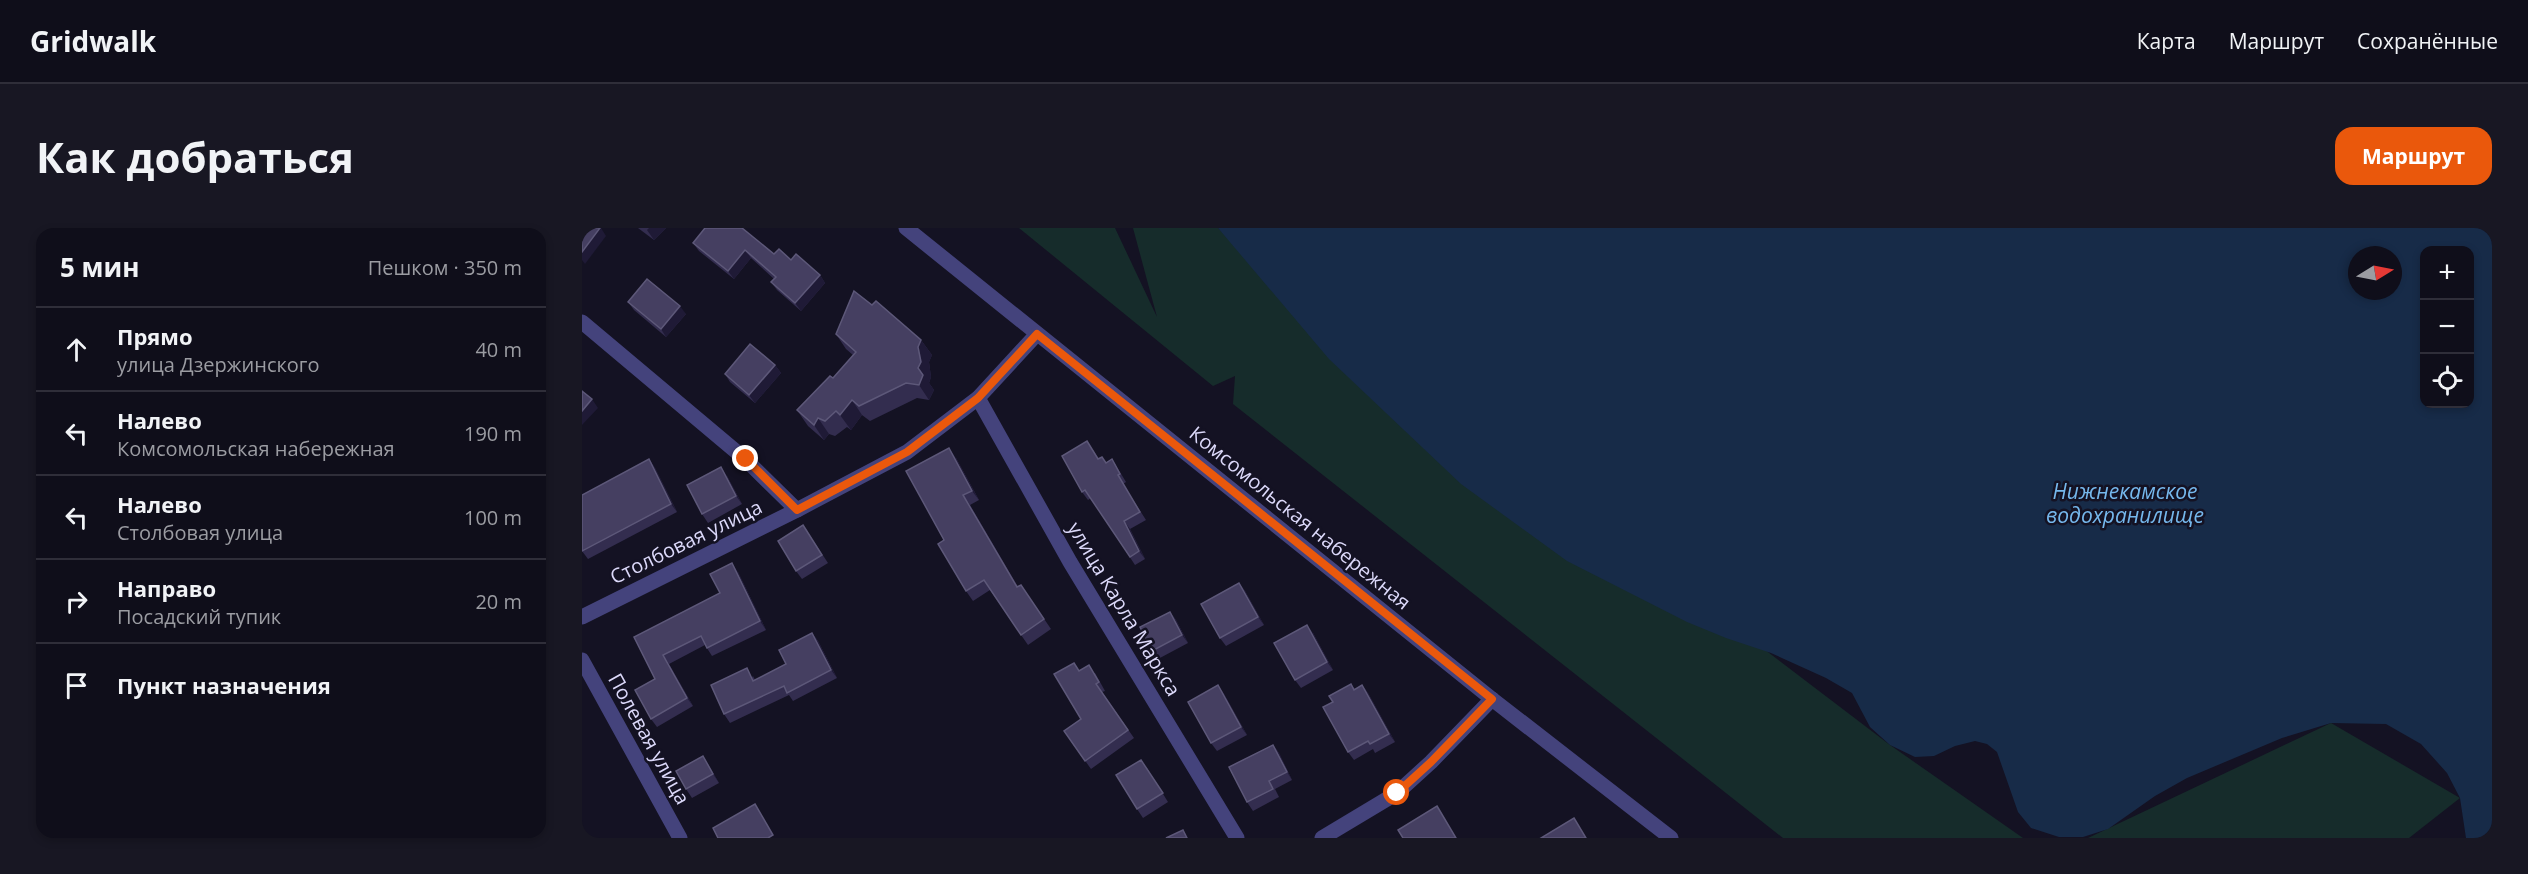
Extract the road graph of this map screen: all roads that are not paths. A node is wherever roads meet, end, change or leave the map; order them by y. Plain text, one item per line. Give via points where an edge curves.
1 (906, 228) edge
2 (582, 322) edge
3 (1037, 334) junction
4 (978, 398) junction
5 (797, 510) junction
6 (582, 617) edge
7 (582, 660) edge
8 (1492, 699) junction
9 (680, 838) edge
10 (1237, 838) edge
11 (1322, 838) edge
12 (1671, 838) edge

1 - 3 street, Комсомольская набережная
2 - 5 street via 746,459
3 - 4 street, Столбовая улица
3 - 8 street, Комсомольская набережная
4 - 5 street, Столбовая улица via 907,452
4 - 10 street, улица Карла Маркса via 1070,561
5 - 6 street, Столбовая улица
7 - 9 street, Полевая улица
8 - 11 street via 1397,793
8 - 12 street, Комсомольская набережная

